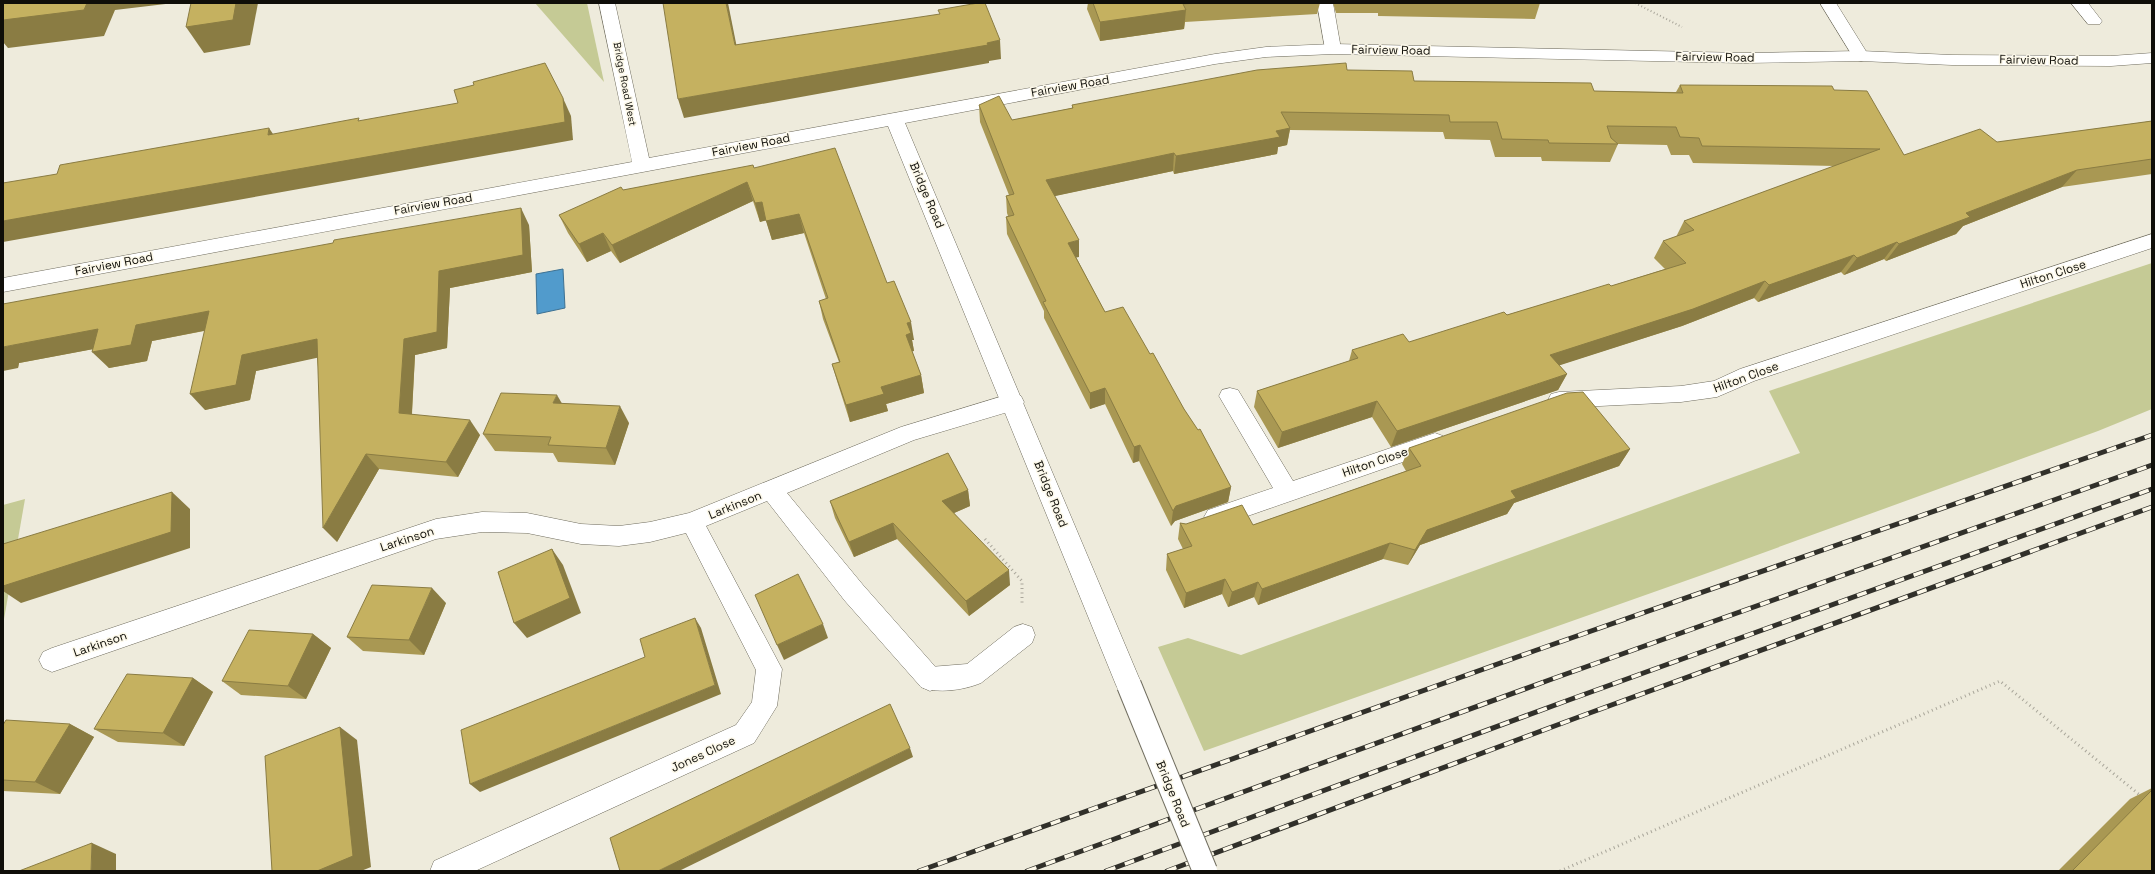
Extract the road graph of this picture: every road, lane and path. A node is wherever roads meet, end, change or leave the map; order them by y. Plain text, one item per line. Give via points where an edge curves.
1 (607, 3) edge
2 (1325, 3) edge
3 (1828, 3) edge
4 (2079, 3) edge
5 (2094, 22) dead end
6 (1333, 49) junction
7 (1861, 56) junction
8 (2152, 58) edge
9 (894, 118) junction
10 (642, 166) junction
11 (2152, 241) edge
12 (3, 285) edge
13 (1230, 396) dead end
14 (1013, 402) junction
15 (1542, 406) edge
16 (1452, 436) edge
17 (771, 490) junction
18 (1288, 492) junction
19 (692, 522) junction
20 (1198, 524) edge
21 (985, 539) dead end
22 (1023, 635) joint
23 (52, 660) dead end
24 (2146, 800) edge
25 (444, 871) edge
26 (1205, 871) edge
27 (1560, 871) edge

1 - 10 street, Bridge Road West
2 - 6 street
3 - 7 street
4 - 5 street
6 - 7 street, Fairview Road via 1744,58
6 - 9 street, Fairview Road via 1266,52 1215,59
7 - 8 street, Fairview Road via 1952,60 2096,61
9 - 10 street, Fairview Road
9 - 14 street, Bridge Road
10 - 12 street, Fairview Road
11 - 15 street, Hilton Close via 1747,374 1717,389 1681,394 1557,401
13 - 18 street
14 - 17 street, Larkinson via 909,433
14 - 26 street, Bridge Road, bridge
16 - 18 street, Hilton Close
17 - 19 street, Larkinson
17 - 22 street, Larkinson via 854,593 930,679 972,675
18 - 20 street, Hilton Close
19 - 23 street, Larkinson via 619,536 580,534 526,524 497,522 436,529
19 - 25 street, Jones Close via 769,669 764,706 745,734
21 - 22 path via 1022,581
24 - 27 path via 2000,681

